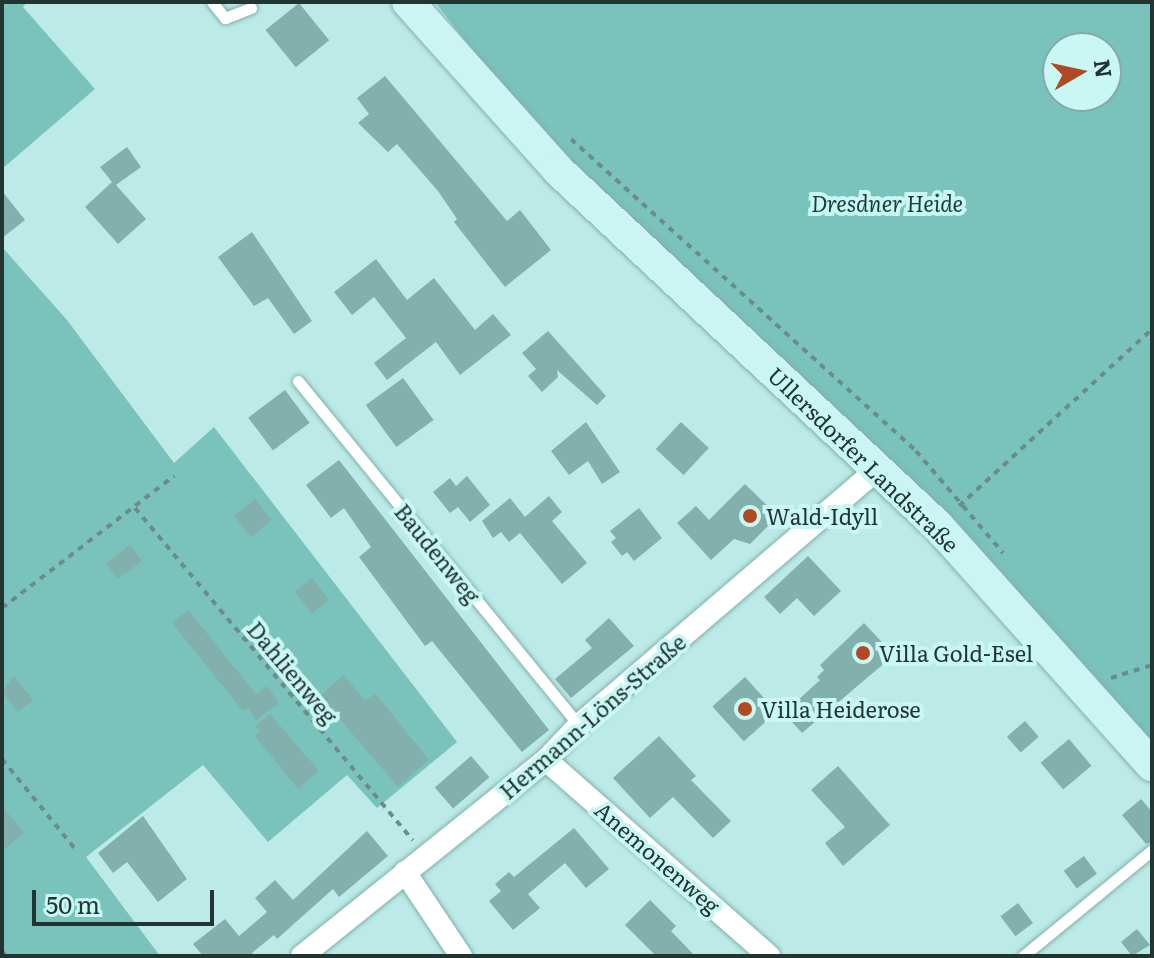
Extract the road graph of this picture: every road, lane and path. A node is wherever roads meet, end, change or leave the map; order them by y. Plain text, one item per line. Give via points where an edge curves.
1 (212, 2) edge
2 (408, 2) edge
3 (251, 8) dead end
4 (1152, 329) edge
5 (298, 381) dead end
6 (876, 470) junction
7 (174, 476) dead end
8 (135, 508) junction
9 (938, 526) junction
10 (2, 608) edge
11 (1152, 665) edge
12 (1111, 678) dead end
13 (579, 725) junction
14 (2, 759) edge
15 (546, 760) junction
16 (1152, 765) edge
17 (76, 850) dead end
18 (1152, 850) edge
19 (426, 857) junction
20 (405, 872) junction
21 (2, 951) edge
22 (6, 956) edge
23 (302, 956) edge
24 (461, 956) edge
25 (769, 956) edge
26 (1023, 956) edge

1 - 3 lane via 225,18
2 - 6 main road, Ullersdorfer Landstraße via 558,170
4 - 9 path
5 - 13 lane, Baudenweg
6 - 9 main road, Ullersdorfer Landstraße
6 - 13 street, Hermann-Löns-Straße
7 - 8 path
8 - 10 path
8 - 19 path, Dahlienweg
9 - 16 main road, Ullersdorfer Landstraße
11 - 12 path
13 - 15 street, Hermann-Löns-Straße
14 - 17 path
15 - 19 street, Hermann-Löns-Straße
15 - 25 street, Anemonenweg
18 - 26 lane
19 - 20 street, Hermann-Löns-Straße
20 - 23 street, Hermann-Löns-Straße
20 - 24 street
21 - 22 path

